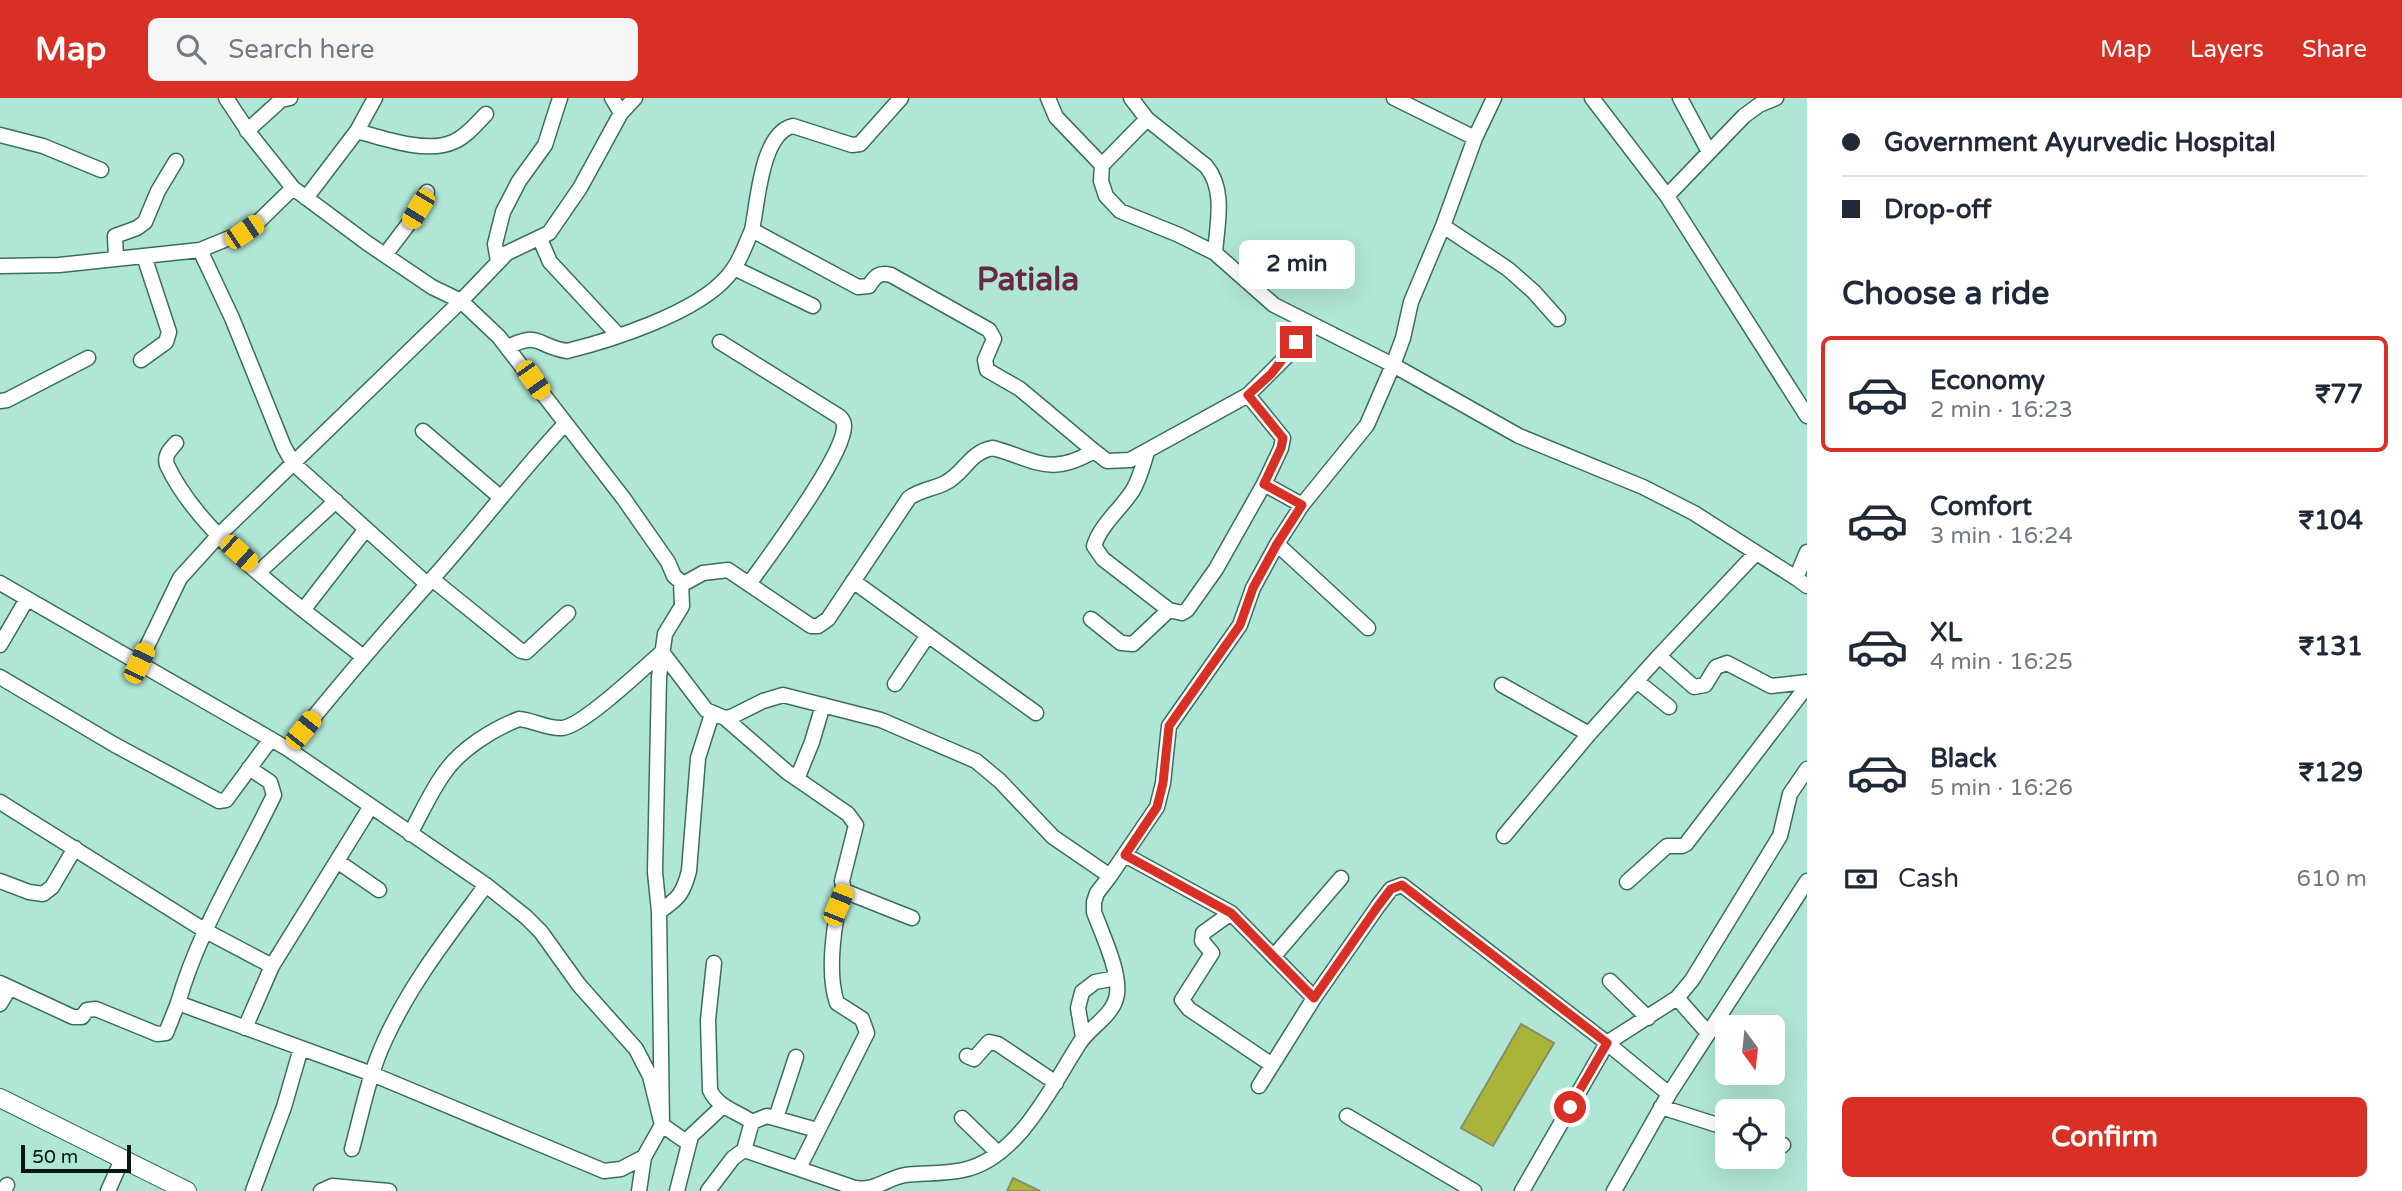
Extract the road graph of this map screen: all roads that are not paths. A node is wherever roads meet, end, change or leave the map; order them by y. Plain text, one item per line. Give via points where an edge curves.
1 (290, 98) edge
2 (375, 98) edge
3 (560, 98) edge
4 (612, 98) edge
5 (635, 98) edge
6 (901, 98) edge
7 (1048, 98) edge
8 (1131, 98) edge
9 (1394, 98) edge
10 (1494, 98) edge
11 (1592, 98) edge
12 (1680, 98) edge
13 (1776, 98) edge
14 (227, 99) edge
15 (1758, 101) edge
16 (621, 113) junction
17 (486, 114) dead end
18 (1147, 119) junction
19 (247, 131) junction
20 (357, 131) junction
21 (0, 135) edge
22 (1475, 138) junction
23 (1709, 152) junction
24 (176, 161) dead end
25 (1102, 165) junction
26 (101, 170) dead end
27 (293, 188) junction
28 (428, 192) dead end
29 (1667, 196) junction
30 (306, 198) junction
31 (1443, 226) junction
32 (752, 230) junction
33 (540, 239) junction
34 (200, 250) junction
35 (1214, 253) junction
36 (385, 255) junction
37 (144, 256) junction
38 (116, 258) junction
39 (498, 261) junction
40 (0, 266) edge
41 (734, 268) junction
42 (461, 302) junction
43 (813, 306) dead end
44 (1558, 319) dead end
45 (1304, 321) junction
46 (618, 335) junction
47 (720, 342) dead end
48 (508, 347) junction
49 (88, 358) dead end
50 (141, 360) dead end
51 (1393, 365) junction
52 (1248, 395) junction
53 (0, 401) edge
54 (1807, 416) edge
55 (565, 424) junction
56 (422, 431) dead end
57 (176, 443) dead end
58 (1094, 451) junction
59 (1147, 452) junction
60 (293, 463) junction
61 (1264, 484) junction
62 (500, 497) junction
63 (336, 501) junction
64 (1302, 505) junction
65 (366, 529) junction
66 (219, 535) junction
67 (1277, 544) junction
68 (1807, 552) edge
69 (1755, 554) junction
70 (259, 572) junction
71 (853, 581) junction
72 (429, 582) junction
73 (681, 582) junction
74 (1802, 582) edge
75 (0, 583) edge
76 (749, 584) junction
77 (27, 599) junction
78 (304, 609) junction
79 (1169, 610) junction
80 (568, 613) dead end
81 (1091, 619) dead end
82 (1368, 628) dead end
83 (928, 635) junction
84 (0, 645) edge
85 (663, 652) junction
86 (362, 656) junction
87 (1659, 656) junction
88 (139, 663) junction
89 (0, 677) edge
90 (1638, 682) junction
91 (895, 684) dead end
92 (1807, 684) edge
93 (1502, 685) dead end
94 (823, 705) junction
95 (1669, 707) dead end
96 (1036, 713) dead end
97 (718, 716) junction
98 (1589, 734) junction
99 (271, 739) junction
100 (288, 749) junction
101 (249, 768) junction
102 (1807, 769) edge
103 (797, 779) junction
104 (0, 802) edge
105 (371, 806) junction
106 (410, 834) junction
107 (1504, 836) dead end
108 (75, 848) junction
109 (1125, 855) junction
110 (337, 861) junction
111 (1110, 876) junction
112 (1341, 878) dead end
113 (0, 881) edge
114 (1807, 881) edge
115 (1627, 882) dead end
116 (485, 885) junction
117 (379, 890) dead end
118 (844, 891) junction
119 (659, 912) junction
120 (1231, 913) junction
121 (912, 918) dead end
122 (204, 930) junction
123 (1274, 956) junction
124 (714, 963) dead end
125 (272, 966) junction
126 (1116, 978) junction
127 (1610, 981) dead end
128 (4, 986) edge
129 (1314, 998) junction
130 (1677, 998) junction
131 (178, 1003) junction
132 (0, 1004) edge
133 (1648, 1018) junction
134 (245, 1028) junction
135 (1708, 1033) junction
136 (1083, 1037) junction
137 (1607, 1043) junction
138 (301, 1048) junction
139 (967, 1056) dead end
140 (796, 1058) dead end
141 (1272, 1065) junction
142 (372, 1074) junction
143 (1056, 1083) junction
144 (1259, 1086) dead end
145 (0, 1097) edge
146 (1665, 1101) junction
147 (723, 1105) junction
148 (1347, 1115) dead end
149 (776, 1118) junction
150 (962, 1118) dead end
151 (752, 1122) junction
152 (1715, 1123) edge
153 (662, 1125) junction
154 (817, 1130) junction
155 (688, 1143) junction
156 (352, 1149) dead end
157 (744, 1150) junction
158 (997, 1152) junction
159 (123, 1157) junction
160 (645, 1157) junction
161 (799, 1168) junction
162 (108, 1191) edge
163 (187, 1191) edge
164 (253, 1191) edge
165 (321, 1191) edge
166 (389, 1191) edge
167 (639, 1191) edge
168 (677, 1191) edge
169 (708, 1191) edge
170 (870, 1191) edge
171 (1474, 1191) edge
172 (1522, 1191) edge
173 (1614, 1191) edge

1 - 19 street via 281,100
2 - 20 street
3 - 39 street via 545,145 503,212 495,244
4 - 16 street
5 - 16 street
6 - 32 street via 860,144 793,126 781,131 765,161
7 - 25 street via 1064,127
8 - 18 street
9 - 22 street
10 - 22 street
11 - 29 street
12 - 23 street
13 - 15 street
14 - 19 street
15 - 23 street
16 - 33 street via 574,197 556,225
17 - 20 street via 465,135 445,145 406,143
18 - 25 street
18 - 35 street via 1213,174 1218,187
19 - 27 street
20 - 30 street
21 - 26 street via 43,146
22 - 31 street
23 - 29 street
24 - 38 street via 145,222 115,236
25 - 35 street via 1106,196 1120,211
27 - 30 street
27 - 34 street via 256,224
28 - 36 street
29 - 54 street
30 - 36 street
31 - 44 street via 1508,269
31 - 51 street via 1411,302
32 - 41 street
32 - 58 street via 858,287 869,286 876,275 891,275 989,330 994,339 985,360 987,370 1020,389
33 - 39 street via 518,246
33 - 46 street via 550,262
34 - 37 street
34 - 60 street
35 - 45 street via 1273,305
36 - 42 street
37 - 38 street
37 - 50 street via 169,332 166,342
38 - 40 street
39 - 42 street
41 - 43 street
41 - 46 street via 699,302
42 - 48 street
42 - 60 street
45 - 51 street
45 - 52 street via 1287,356
46 - 48 street via 566,351 531,338
47 - 76 street via 840,417 844,424 830,465
48 - 55 street
49 - 53 street
51 - 64 street via 1367,425
51 - 69 street via 1519,436 1643,486
52 - 59 street
52 - 61 street via 1283,438
55 - 62 street
55 - 73 street
56 - 62 street
57 - 66 street via 165,459 167,465 202,520
58 - 59 street via 1107,461 1118,462
58 - 71 street via 1078,461 1049,466 984,449 944,483 909,498
59 - 79 street via 1133,489 1094,546 1103,559
60 - 63 street
60 - 66 street
61 - 64 street
61 - 79 street via 1196,597 1182,613
62 - 72 street
63 - 65 street
63 - 70 street
64 - 67 street
65 - 72 street
65 - 78 street
66 - 70 street
66 - 88 street via 180,578
67 - 82 street
67 - 109 street via 1253,588 1240,625 1169,726 1157,807
68 - 74 street
69 - 74 street
69 - 87 street
70 - 78 street
71 - 76 street via 828,619 818,626 804,622
71 - 83 street
72 - 80 street via 526,652
72 - 86 street
73 - 76 street via 717,570 735,573
73 - 85 street via 682,606 665,634
75 - 77 street
77 - 84 street
77 - 88 street
78 - 86 street
79 - 81 street via 1129,645
83 - 91 street
83 - 96 street
85 - 97 street via 706,710
85 - 106 street via 572,726 555,728 519,719 489,734 444,773
85 - 119 street via 655,827
86 - 100 street
87 - 90 street
87 - 92 street via 1694,687 1705,685 1716,667 1727,663 1771,685
88 - 99 street
89 - 101 street via 219,801 226,800
90 - 95 street
90 - 98 street
92 - 115 street via 1686,844 1667,846
93 - 98 street
94 - 97 street via 776,695 738,715
94 - 103 street
94 - 111 street via 881,720 976,761 1053,837
97 - 103 street
97 - 119 street via 698,758 685,887 678,899
98 - 107 street
99 - 100 street
99 - 101 street
100 - 105 street
101 - 122 street via 271,782 274,795
102 - 130 street via 1790,794 1780,836
103 - 118 street via 848,814 856,825 842,881
104 - 108 street
105 - 106 street
105 - 110 street
106 - 116 street
108 - 113 street via 48,892 38,894
108 - 122 street
109 - 111 street
109 - 120 street
110 - 117 street
110 - 125 street
111 - 126 street via 1097,893 1094,912
112 - 123 street
114 - 135 street
116 - 142 street via 409,992
116 - 153 street via 534,924 579,985 626,1036 650,1076
118 - 121 street
118 - 154 street via 834,934 833,988 837,1003 862,1019 867,1032
119 - 153 street
120 - 123 street
120 - 141 street via 1203,933 1202,941 1212,953 1182,1000
122 - 125 street
122 - 131 street
123 - 129 street
124 - 147 street via 708,1020 710,1090
125 - 134 street
126 - 136 street via 1115,1002
126 - 136 street via 1095,982 1082,992 1078,1008
127 - 133 street
128 - 131 street via 73,1017 96,1009 163,1035
128 - 132 street
129 - 137 street via 1391,889 1402,885
129 - 141 street
130 - 133 street
130 - 135 street
131 - 134 street
133 - 137 street
134 - 138 street
135 - 146 street
136 - 143 street
137 - 146 street
137 - 172 street
138 - 142 street
138 - 164 street
139 - 143 street via 974,1059 989,1042 998,1044
140 - 149 street
141 - 144 street
142 - 156 street
142 - 160 street via 604,1171 621,1169
143 - 158 street via 1022,1129
145 - 159 street
146 - 152 street
146 - 173 street
147 - 151 street
147 - 155 street
148 - 171 street
149 - 151 street
149 - 154 street
150 - 158 street
151 - 157 street
153 - 155 street
153 - 160 street
154 - 161 street
155 - 168 street
157 - 161 street
157 - 169 street
158 - 170 street via 963,1170 895,1177
159 - 162 street
159 - 163 street
160 - 167 street
161 - 170 street
165 - 166 street via 332,1186

